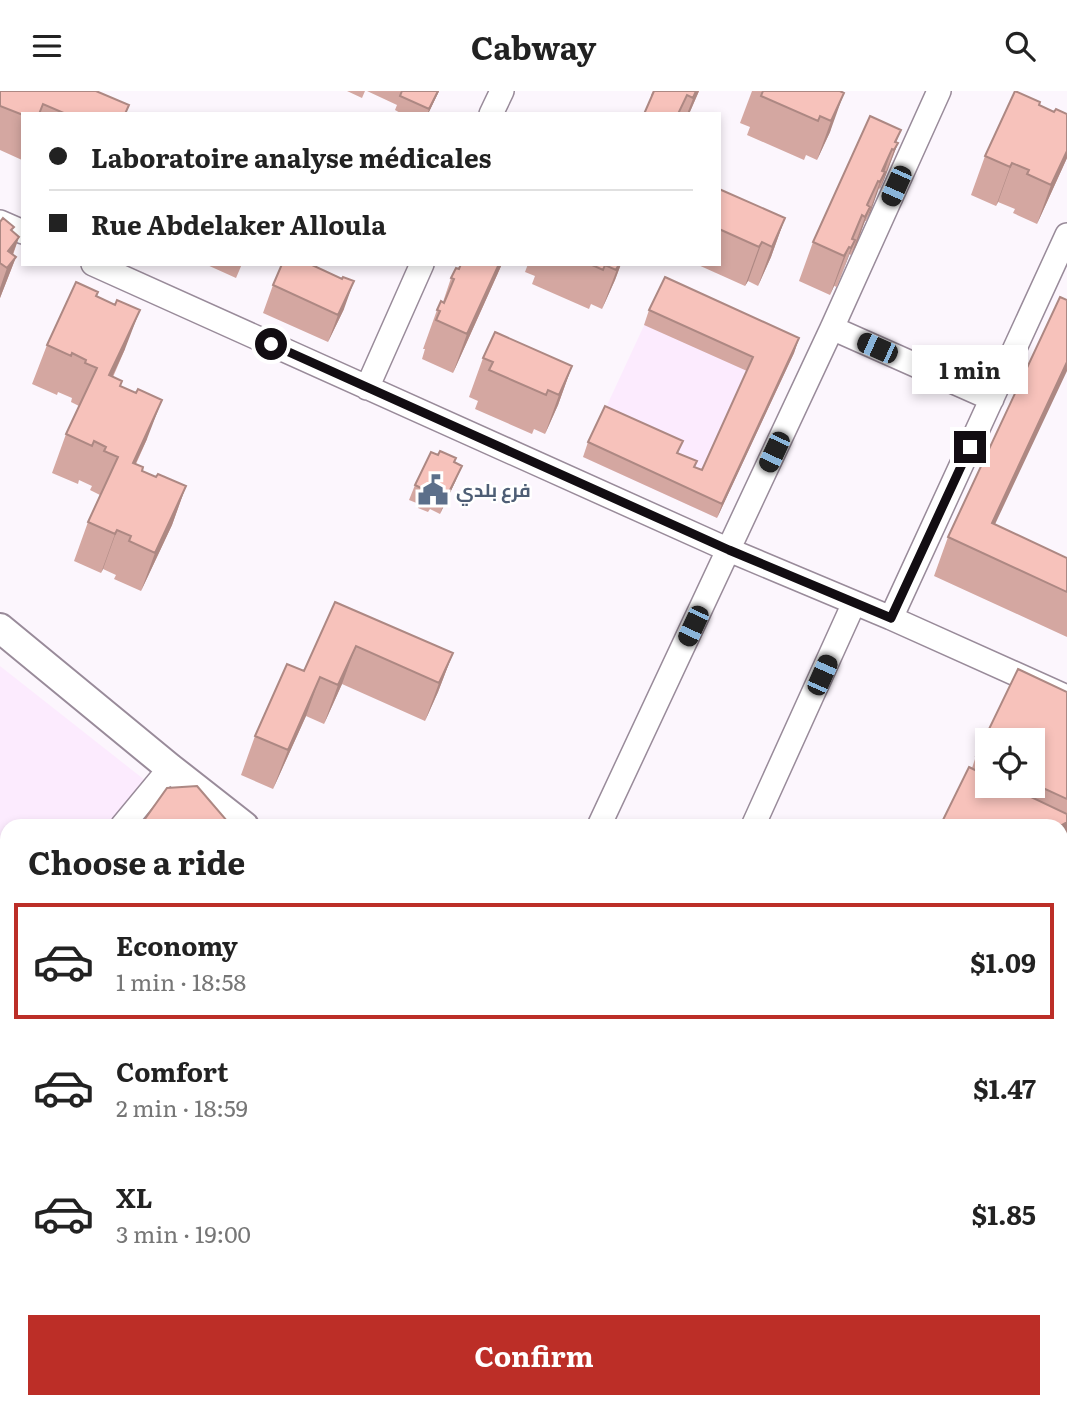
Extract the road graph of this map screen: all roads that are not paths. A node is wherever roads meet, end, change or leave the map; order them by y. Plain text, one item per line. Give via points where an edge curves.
1 (502, 91) edge
2 (939, 91) edge
3 (492, 112) edge
4 (0, 222) edge
5 (21, 231) edge
6 (1067, 235) edge
7 (97, 266) edge
8 (421, 266) edge
9 (832, 328) junction
10 (367, 388) junction
11 (992, 398) junction
12 (729, 550) junction
13 (855, 603) junction
14 (891, 618) junction
15 (0, 628) edge
16 (1067, 697) edge
17 (170, 768) junction
18 (128, 819) edge
19 (234, 819) edge
20 (602, 819) edge
21 (756, 819) edge

1 - 3 street
2 - 9 street
4 - 5 street
6 - 11 street
7 - 10 street
8 - 10 street
9 - 11 street
9 - 12 street
10 - 12 street
11 - 14 street
12 - 13 street
12 - 20 street
13 - 14 street
13 - 21 street
14 - 16 street
15 - 17 street
17 - 18 street
17 - 19 street

